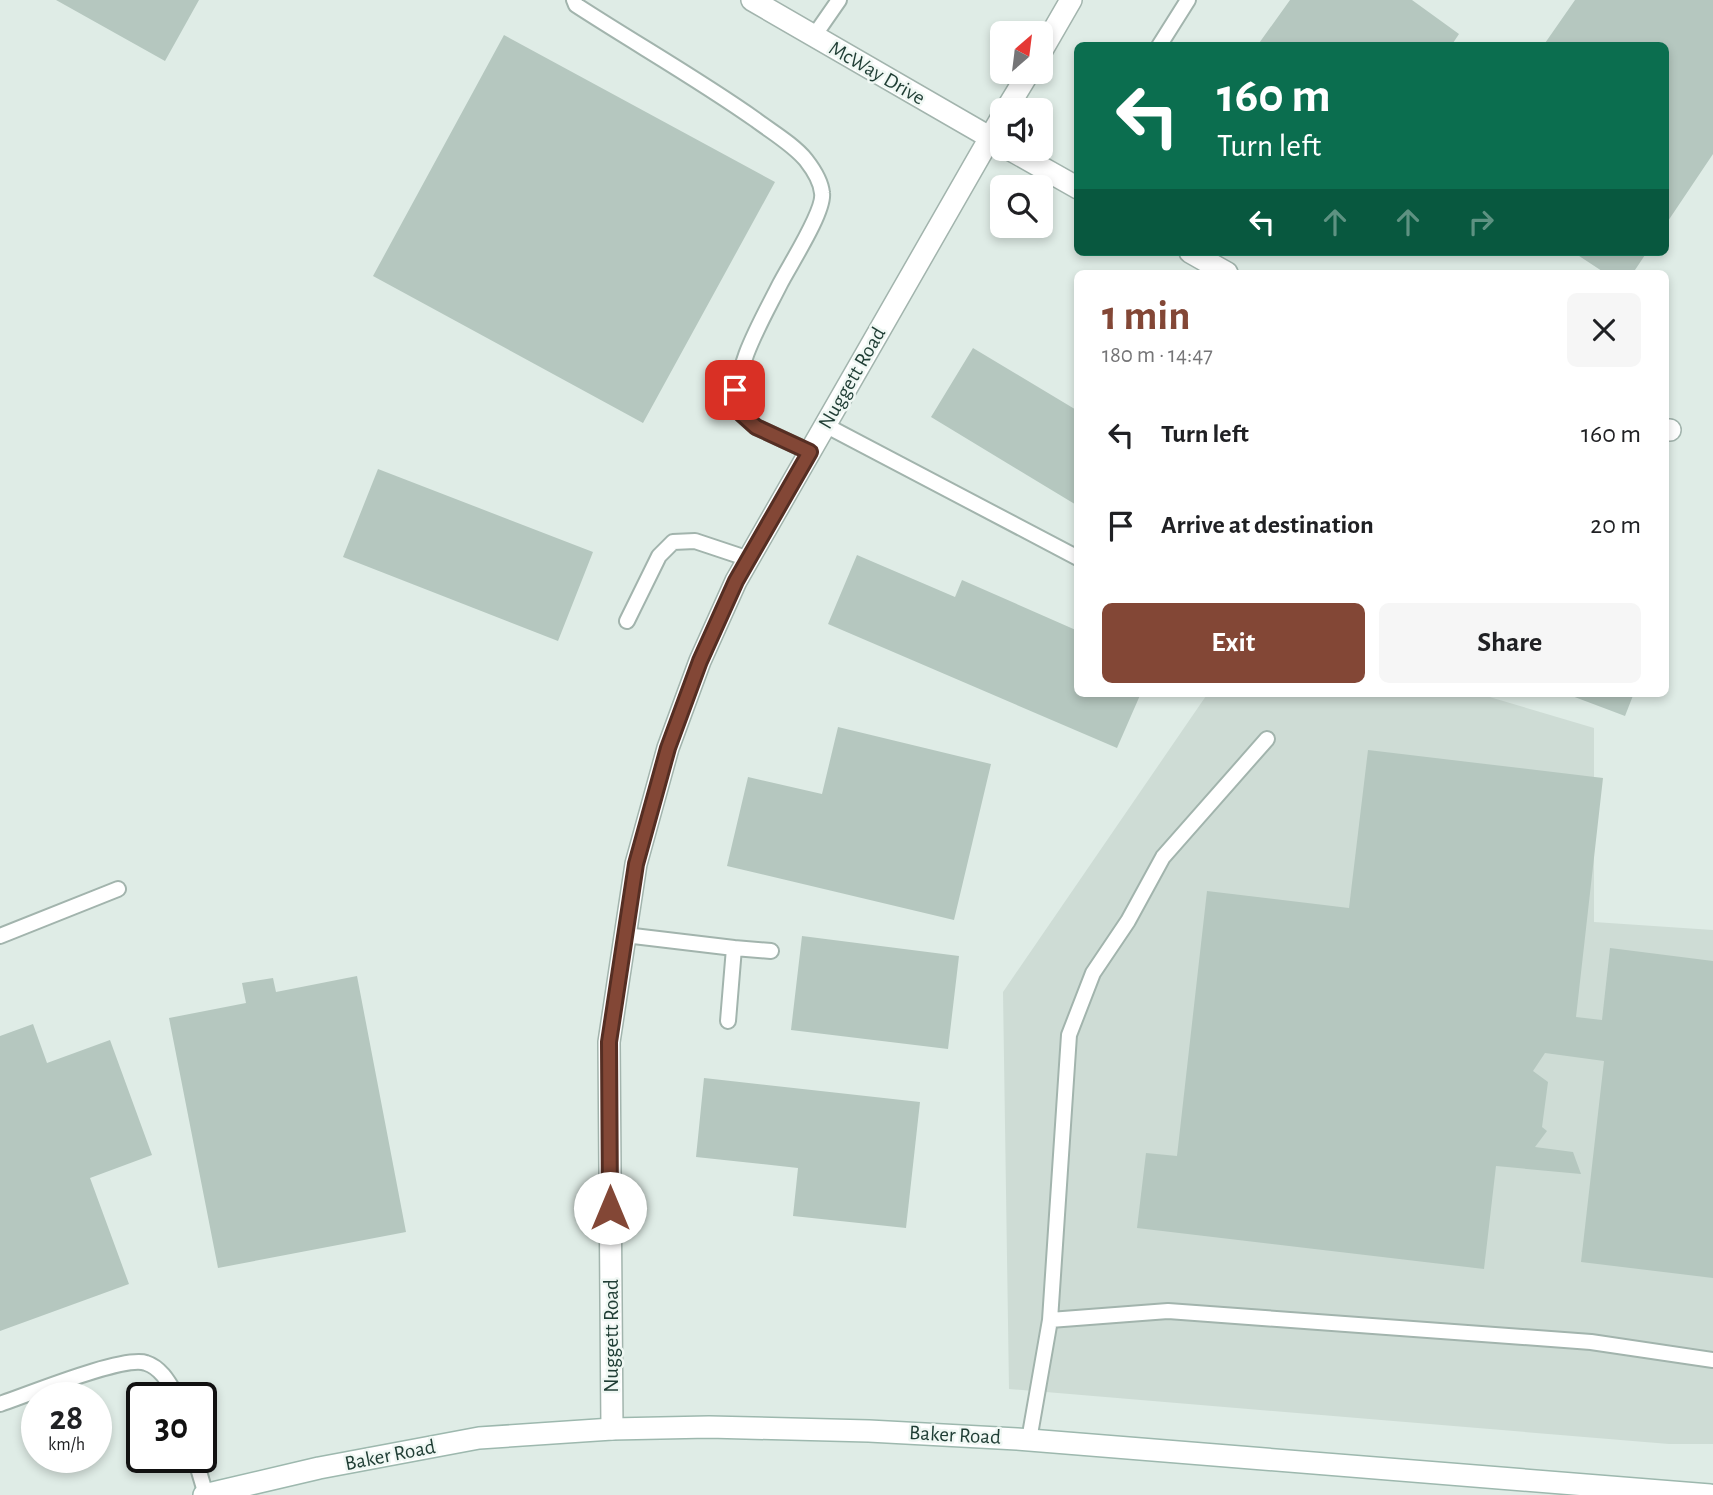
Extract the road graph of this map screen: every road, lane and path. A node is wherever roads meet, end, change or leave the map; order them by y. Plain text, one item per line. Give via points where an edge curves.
1 (573, 0) edge
2 (752, 0) edge
3 (839, 0) edge
4 (1071, 0) edge
5 (1187, 1) edge
6 (1054, 29) edge
7 (814, 36) junction
8 (1161, 42) edge
9 (990, 138) edge
10 (990, 151) edge
11 (1030, 161) edge
12 (1074, 186) edge
13 (1197, 256) edge
14 (1222, 270) edge
15 (825, 425) junction
16 (810, 452) junction
17 (1074, 556) edge
18 (749, 559) junction
19 (627, 621) dead end
20 (1267, 739) dead end
21 (118, 889) dead end
22 (625, 935) junction
23 (0, 936) edge
24 (734, 948) junction
25 (771, 951) dead end
26 (729, 1021) dead end
27 (1050, 1320) junction
28 (1713, 1360) edge
29 (168, 1382) edge
30 (0, 1404) edge
31 (612, 1429) junction
32 (1029, 1440) junction
33 (199, 1473) edge
34 (205, 1495) edge
35 (1710, 1495) edge

1 - 16 lane via 769,130 805,158 817,177 823,196 809,233 763,318 735,390 736,409 756,427
2 - 7 street, McWay Drive
3 - 7 lane
4 - 6 street
5 - 8 lane
7 - 9 street, McWay Drive
10 - 15 street, Nuggett Road
11 - 12 street
13 - 14 street
15 - 16 street, Nuggett Road
15 - 17 lane
16 - 18 street, Nuggett Road
18 - 19 lane via 695,541 673,542 659,556
18 - 22 street, Nuggett Road via 700,661 668,748 636,864
20 - 27 lane via 1163,857 1093,973 1069,1035
21 - 23 lane
22 - 24 lane
22 - 31 street, Nuggett Road via 609,1042
24 - 25 lane
24 - 26 lane
27 - 28 lane via 1168,1311 1591,1342
27 - 32 lane
29 - 30 lane via 145,1362 114,1365
31 - 32 street, Baker Road via 869,1431
31 - 34 street, Baker Road via 480,1438
32 - 35 street, Baker Road
33 - 34 lane

